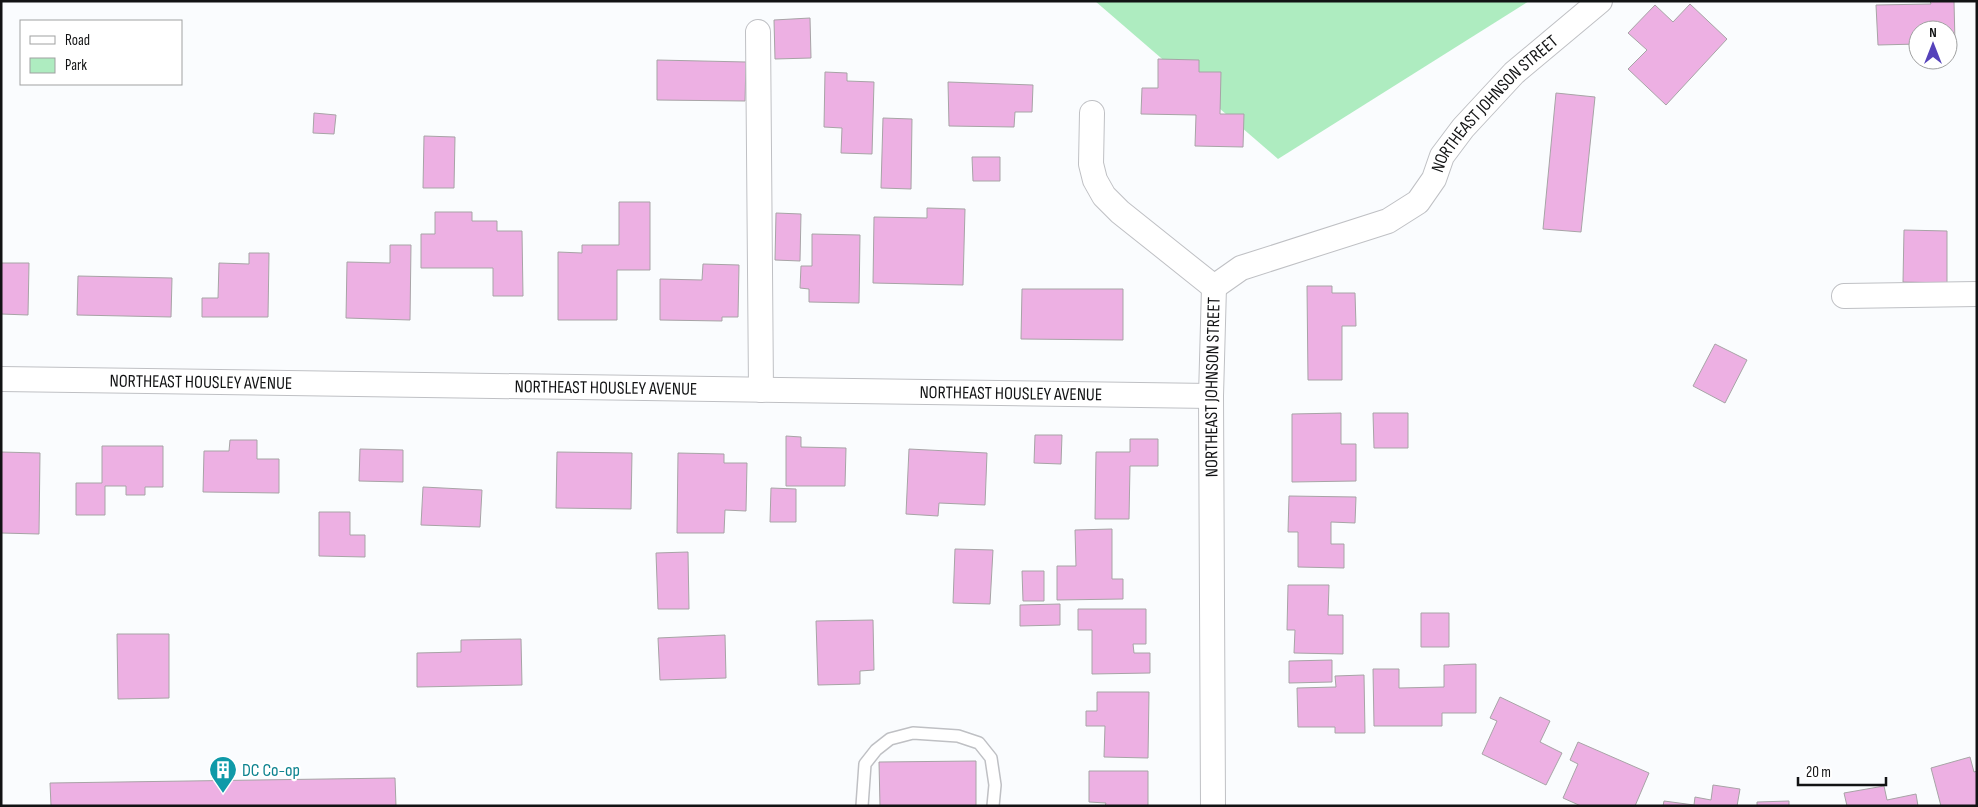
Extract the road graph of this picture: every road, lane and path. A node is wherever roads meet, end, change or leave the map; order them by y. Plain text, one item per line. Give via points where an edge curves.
1 (1600, 1) edge
2 (758, 32) dead end
3 (1092, 113) dead end
4 (1214, 287) junction
5 (1977, 294) edge
6 (1844, 296) dead end
7 (1, 379) edge
8 (761, 390) junction
9 (1211, 396) junction
10 (862, 806) edge
11 (993, 806) edge
12 (1213, 806) edge

1 - 4 street, NORTHEAST JOHNSON STREET via 1514,72 1463,128 1442,156 1434,179 1418,202 1388,221 1241,268
2 - 8 street
3 - 4 street via 1091,164 1104,196
4 - 9 street, NORTHEAST JOHNSON STREET
5 - 6 street
7 - 8 street, NORTHEAST HOUSLEY AVENUE
8 - 9 street, NORTHEAST HOUSLEY AVENUE
9 - 12 street, NORTHEAST JOHNSON STREET
10 - 11 lane via 865,764 876,750 890,738 934,733 979,743 991,758 995,785

